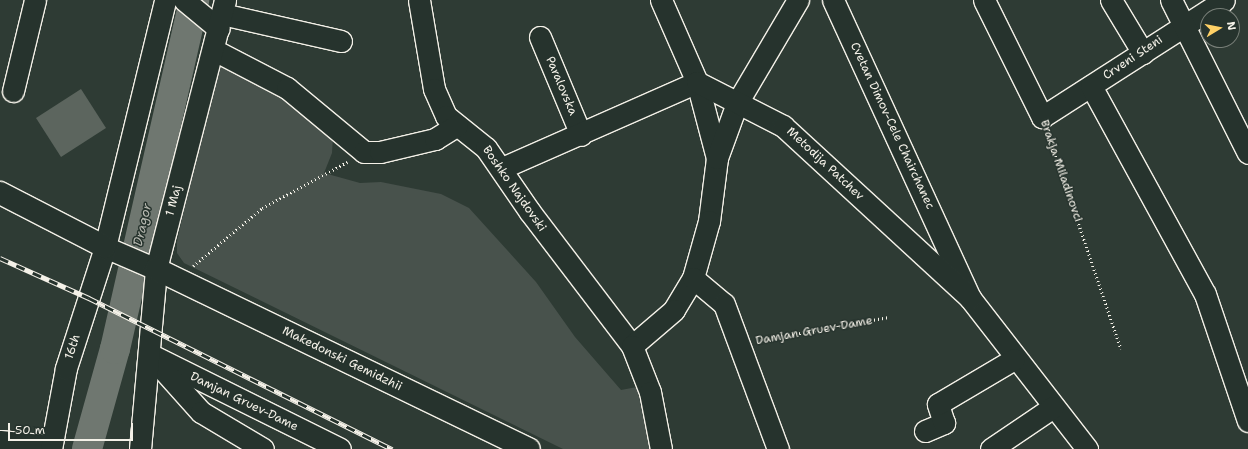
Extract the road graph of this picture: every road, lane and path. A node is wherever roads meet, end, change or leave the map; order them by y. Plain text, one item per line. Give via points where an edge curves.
1 (35, 0) edge
2 (164, 0) edge
3 (184, 0) edge
4 (419, 0) edge
5 (660, 0) edge
6 (798, 0) edge
7 (833, 0) edge
8 (984, 0) edge
9 (1111, 0) edge
10 (1171, 0) edge
11 (1224, 0) edge
12 (219, 16) edge
13 (1183, 24) junction
14 (540, 38) dead end
15 (341, 41) dead end
16 (214, 50) junction
17 (1143, 53) junction
18 (697, 82) junction
19 (1091, 86) junction
20 (13, 91) dead end
21 (737, 103) junction
22 (1042, 117) junction
23 (457, 125) junction
24 (581, 135) junction
25 (368, 153) junction
26 (1248, 153) edge
27 (717, 158) junction
28 (502, 168) junction
29 (0, 193) edge
30 (105, 247) junction
31 (952, 252) junction
32 (156, 268) junction
33 (936, 268) junction
34 (693, 278) junction
35 (178, 279) junction
36 (970, 298) junction
37 (889, 317) dead end
38 (738, 344) junction
39 (632, 346) junction
40 (1121, 349) dead end
41 (149, 354) junction
42 (1014, 359) junction
43 (1053, 407) junction
44 (1248, 421) edge
45 (925, 431) dead end
46 (0, 441) edge
47 (51, 448) edge
48 (1085, 448) edge
49 (140, 449) edge
50 (262, 449) edge
51 (340, 449) edge
52 (529, 449) edge
53 (661, 449) edge
54 (778, 449) edge
55 (991, 449) edge

1 - 20 street
2 - 30 street
3 - 12 street
4 - 23 street, Boshko Najdovski via 434,89 446,116
5 - 18 street
6 - 21 street
7 - 31 street, Cvetan Dimov-Cele Chairchanec
8 - 22 street, Brakja Miladinovci
9 - 17 street
10 - 13 street
11 - 13 street, Crveni Steni
12 - 15 street
12 - 16 street, 1 Maj
13 - 17 street, Crveni Steni
13 - 26 street
14 - 24 street, Paralovska
16 - 25 street via 287,88
16 - 32 street, 1 Maj
17 - 19 street, Crveni Steni
18 - 21 street, Metodija Patchev
18 - 24 street
18 - 27 street
19 - 22 street, Crveni Steni
19 - 44 street via 1205,294
21 - 27 street
21 - 33 street, Metodija Patchev via 783,126
22 - 40 path, Brakja Miladinovci
23 - 25 street via 435,139
23 - 28 street, Boshko Najdovski via 486,148
24 - 28 street
25 - 35 path via 323,173 262,208
27 - 34 street via 709,221
28 - 39 street, Boshko Najdovski via 534,218
29 - 30 main road
30 - 32 street
30 - 47 street, 16th via 66,368
31 - 33 street
31 - 36 street, Cvetan Dimov-Cele Chairchanec
32 - 35 main road, Makedonski Gemidzhii
32 - 41 street, 1 Maj
33 - 36 street, Metodija Patchev
34 - 38 street, Damjan Gruev-Dame via 724,304
34 - 39 street via 674,310
35 - 52 main road, Makedonski Gemidzhii
36 - 42 street, Cvetan Dimov-Cele Chairchanec
37 - 38 path, Damjan Gruev-Dame
38 - 54 street, Damjan Gruev-Dame
39 - 53 street via 650,392
41 - 49 street, 1 Maj
41 - 50 street via 201,412
41 - 51 street, Damjan Gruev-Dame
42 - 43 street, Cvetan Dimov-Cele Chairchanec
42 - 45 street via 938,404 944,423
43 - 48 street, Cvetan Dimov-Cele Chairchanec
43 - 55 street
46 - 47 street

